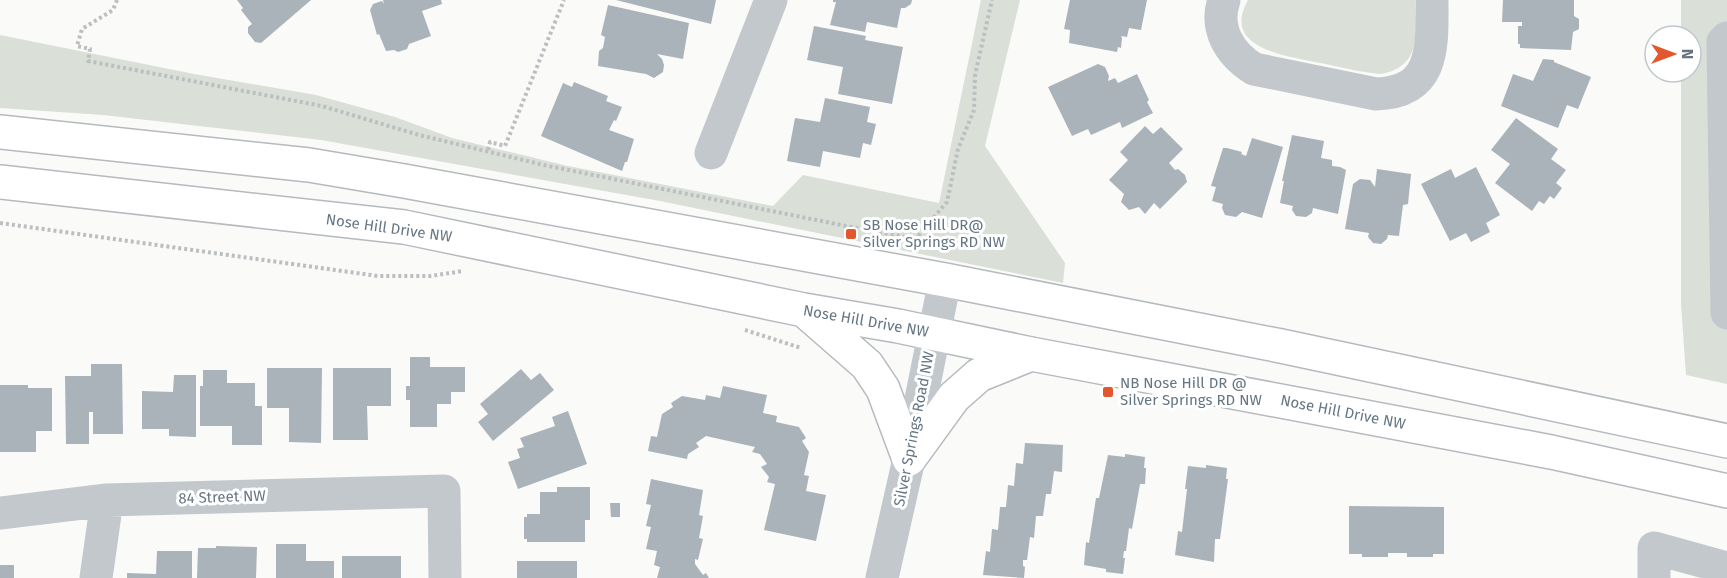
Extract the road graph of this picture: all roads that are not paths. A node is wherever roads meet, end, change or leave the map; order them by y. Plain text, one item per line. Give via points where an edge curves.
1 (771, 0) edge
2 (1224, 0) edge
3 (1432, 0) edge
4 (1727, 38) edge
5 (0, 132) edge
6 (711, 153) dead end
7 (0, 182) edge
8 (945, 280) junction
9 (804, 310) junction
10 (1727, 313) edge
11 (934, 333) junction
12 (1031, 354) junction
13 (1727, 441) edge
14 (909, 459) junction
15 (1727, 491) edge
16 (107, 500) junction
17 (0, 513) edge
18 (1654, 563) edge
19 (1727, 567) edge
20 (96, 578) edge
21 (445, 578) edge
22 (882, 578) edge

1 - 6 street
2 - 3 street via 1221,16 1226,42 1248,66 1376,94 1401,90 1422,73 1432,46
4 - 10 street via 1723,42
5 - 8 main road via 309,165
7 - 9 main road, Nose Hill Drive NW via 404,227
8 - 11 street, Silver Springs Road NW
8 - 13 main road via 1281,346
9 - 11 main road, Nose Hill Drive NW
9 - 14 main road via 867,365 883,389
11 - 12 main road, Nose Hill Drive NW
11 - 14 street, Silver Springs Road NW
12 - 14 main road via 978,375 954,397
12 - 15 main road, Nose Hill Drive NW via 1540,450
14 - 22 street, Silver Springs Road NW
16 - 17 street, 84 Street NW
16 - 20 street
16 - 21 street, 84 Street NW via 444,491
18 - 19 street

